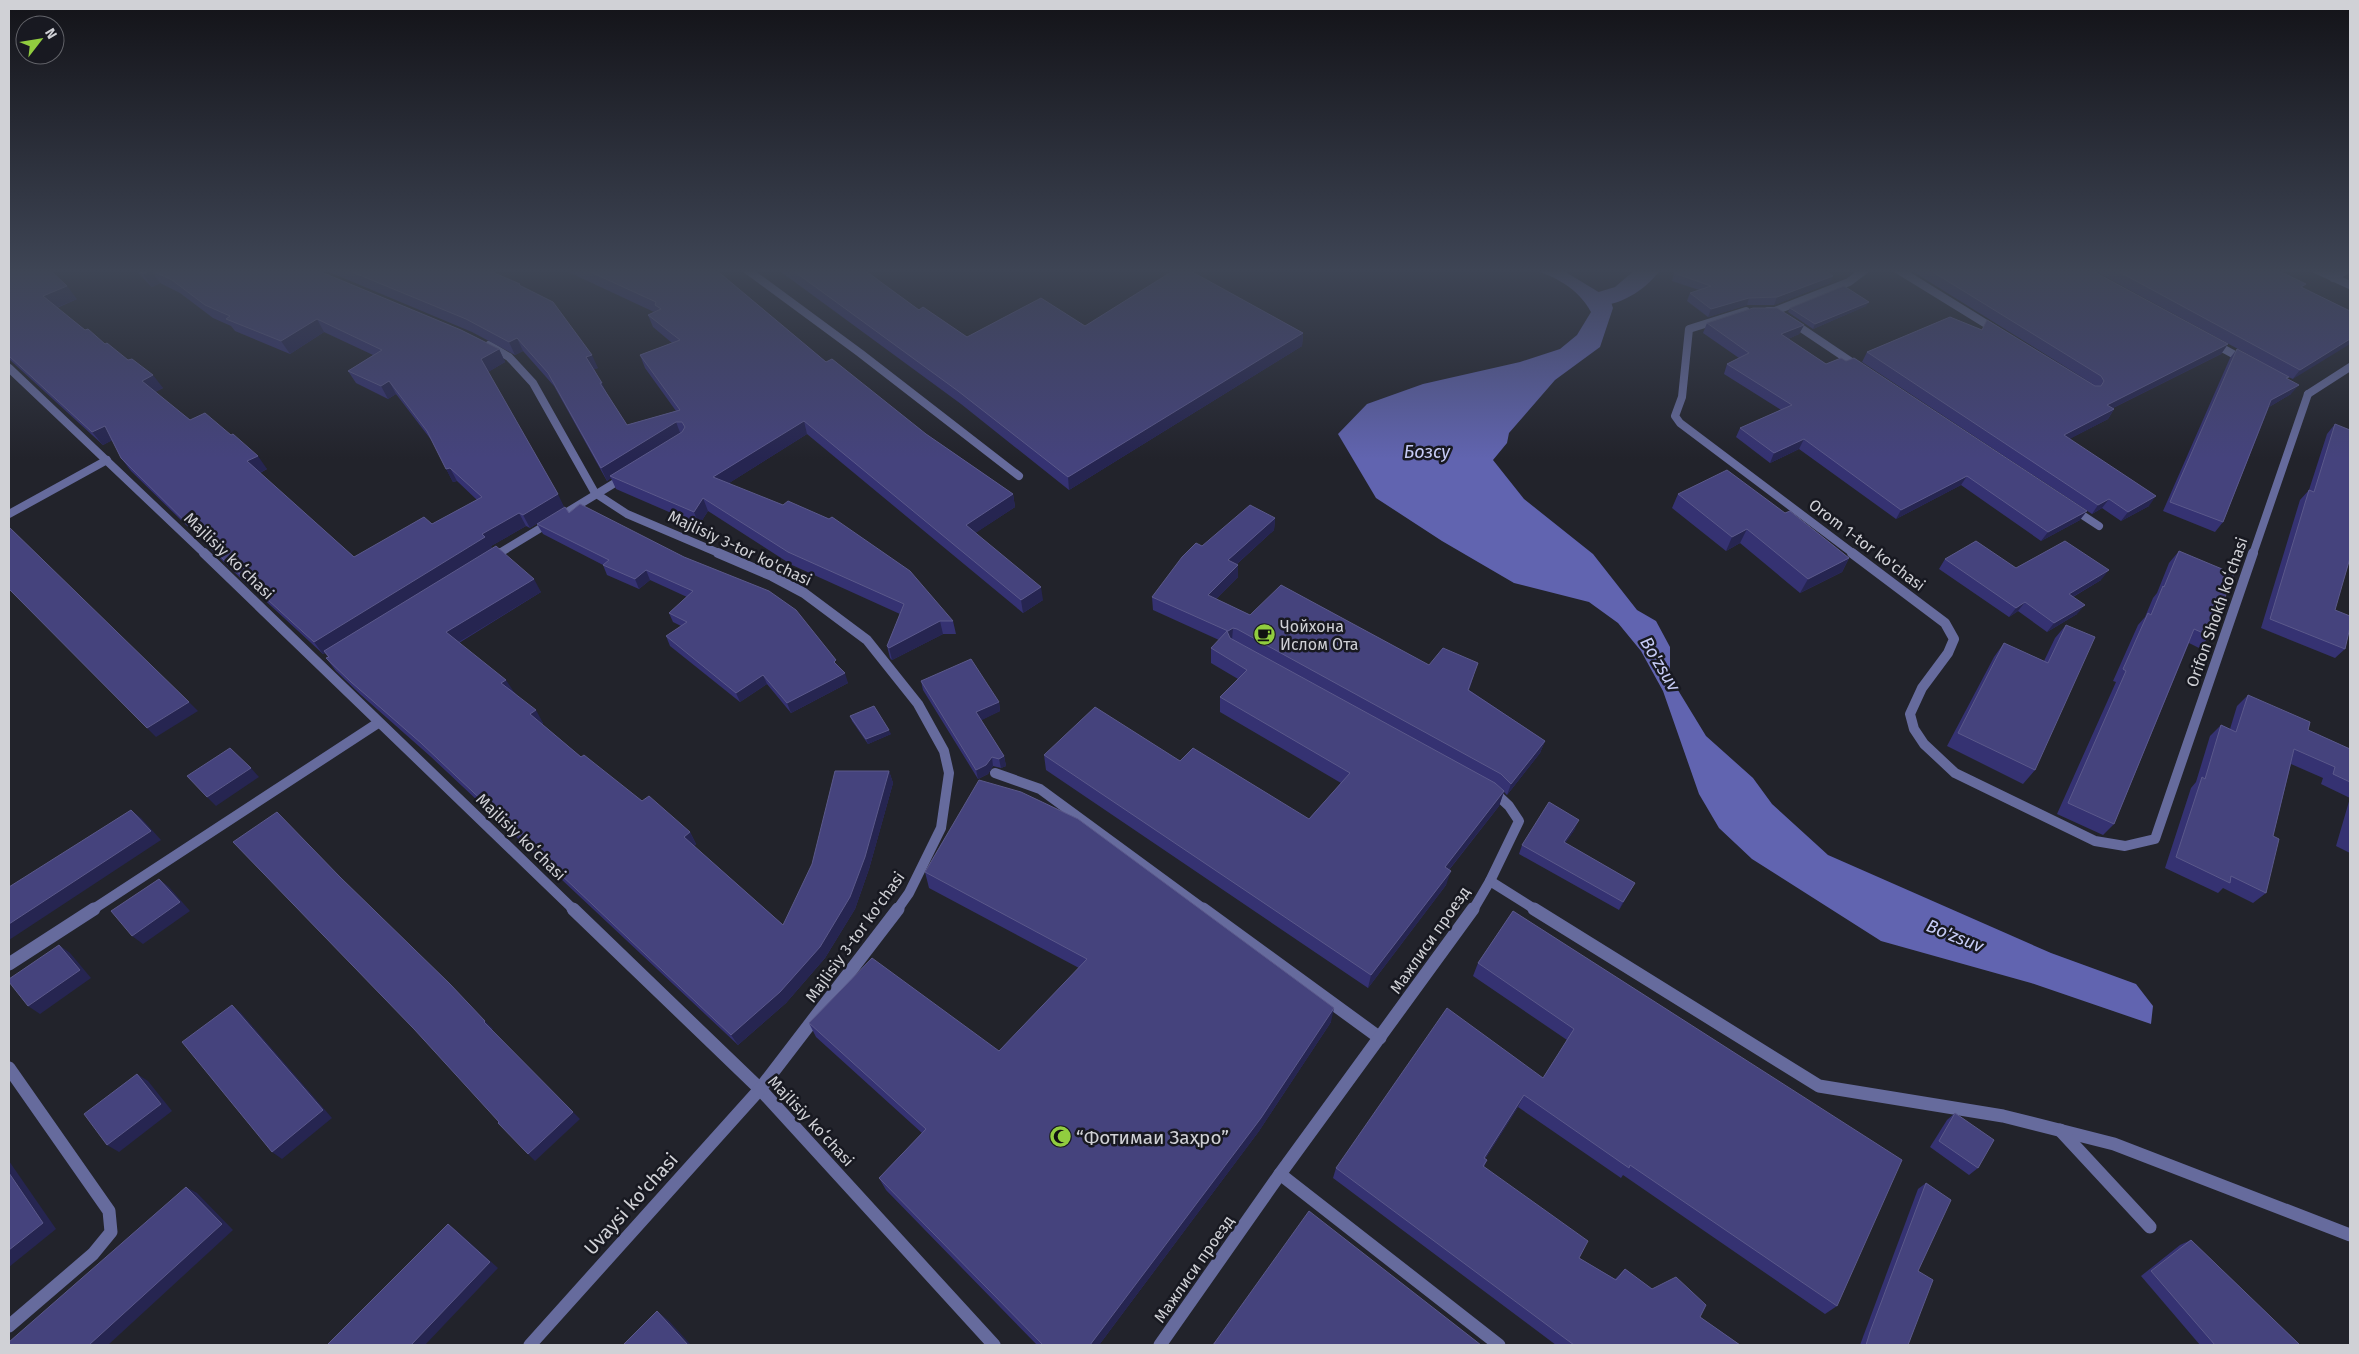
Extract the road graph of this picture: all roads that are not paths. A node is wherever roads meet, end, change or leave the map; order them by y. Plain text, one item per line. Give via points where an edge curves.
1 (830, 332) edge
2 (1689, 332) edge
3 (1807, 332) edge
4 (1999, 332) edge
5 (2007, 337) edge
6 (2206, 339) edge
7 (477, 340) edge
8 (2248, 362) edge
9 (2350, 367) edge
10 (9, 368) edge
11 (1866, 372) edge
12 (107, 460) junction
13 (628, 475) edge
14 (1019, 476) dead end
15 (595, 493) junction
16 (2065, 504) edge
17 (9, 514) edge
18 (2099, 526) dead end
19 (478, 566) edge
20 (378, 723) junction
21 (995, 773) edge
22 (1477, 782) edge
23 (2155, 840) joint
24 (1490, 881) junction
25 (9, 964) edge
26 (1380, 1038) junction
27 (9, 1068) edge
28 (760, 1089) junction
29 (2059, 1129) junction
30 (1280, 1174) junction
31 (2150, 1227) dead end
32 (2350, 1234) edge
33 (9, 1326) edge
34 (530, 1345) edge
35 (994, 1345) edge
36 (1160, 1345) edge
37 (1499, 1345) edge

1 - 14 street
2 - 23 street, Orom 1-tor ko'chasi via 1682,397 1675,416 1680,423 1945,623 1954,639 1935,673 1922,688 1910,714 1914,729 1924,744 1955,773 2095,841 2114,847
3 - 11 street
4 - 5 street
6 - 8 street
7 - 15 street, Majlisiy 3-tor ko'chasi via 509,357 533,383
9 - 23 street, Orifon Shokh koʻchasi via 2304,392
10 - 12 street, Majlisiy koʻchasi
12 - 17 street
12 - 20 street, Majlisiy koʻchasi via 323,663
13 - 15 street
15 - 19 street
15 - 28 street, Majlisiy 3-tor ko'chasi via 627,514 772,576 833,612 867,640 918,704 944,752 949,773 941,828 909,893
16 - 18 street
20 - 25 street
20 - 28 street, Majlisiy koʻchasi
21 - 26 street via 1040,789
22 - 24 street, Мажлиси проезд via 1510,806 1519,821
24 - 26 street, Мажлиси проезд
24 - 29 street via 1820,1086 2003,1116
26 - 30 street, Мажлиси проезд
27 - 33 street via 109,1211 111,1232 93,1254
28 - 34 street, Uvaysi ko'chasi
28 - 35 street, Majlisiy koʻchasi
29 - 31 street
29 - 32 street via 2114,1144
30 - 36 street, Мажлиси проезд
30 - 37 street

